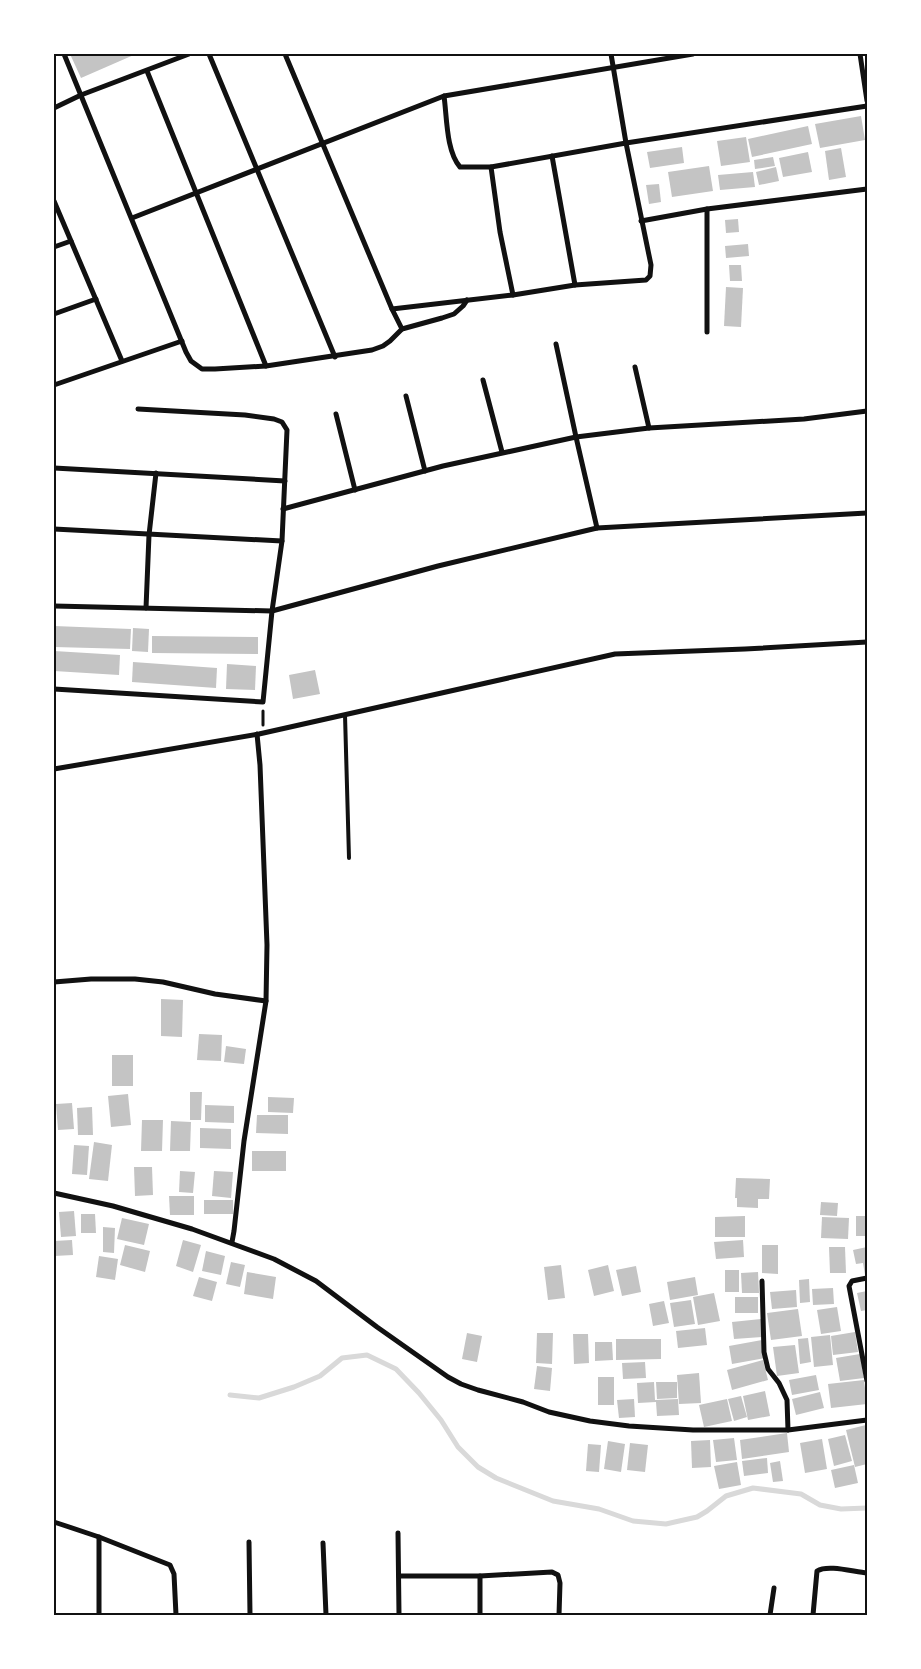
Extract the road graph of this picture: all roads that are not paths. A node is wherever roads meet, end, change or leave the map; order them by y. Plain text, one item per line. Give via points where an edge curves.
1 (64, 54) edge
2 (188, 54) edge
3 (209, 54) edge
4 (285, 54) edge
5 (611, 54) edge
6 (693, 54) edge
7 (860, 54) edge
8 (614, 68) junction
9 (146, 71) junction
10 (81, 95) junction
11 (444, 96) junction
12 (867, 102) edge
13 (867, 106) edge
14 (54, 108) edge
15 (322, 143) junction
16 (626, 143) junction
17 (552, 156) junction
18 (491, 167) junction
19 (257, 168) junction
20 (867, 189) edge
21 (196, 193) junction
22 (54, 201) edge
23 (707, 209) junction
24 (132, 218) junction
25 (641, 221) junction
26 (71, 241) junction
27 (54, 247) edge
28 (575, 285) junction
29 (513, 295) junction
30 (96, 299) junction
31 (467, 300) junction
32 (392, 310) junction
33 (54, 314) edge
34 (402, 329) junction
35 (707, 332) dead end
36 (182, 341) junction
37 (556, 344) dead end
38 (335, 357) junction
39 (122, 360) junction
40 (266, 366) junction
41 (635, 367) dead end
42 (483, 380) dead end
43 (54, 385) edge
44 (406, 396) dead end
45 (138, 409) dead end
46 (867, 411) edge
47 (336, 414) dead end
48 (649, 428) junction
49 (576, 437) junction
50 (502, 452) junction
51 (54, 468) edge
52 (425, 471) junction
53 (156, 473) junction
54 (285, 481) junction
55 (355, 490) junction
56 (283, 509) junction
57 (867, 512) edge
58 (597, 528) junction
59 (54, 529) edge
60 (149, 535) junction
61 (282, 541) junction
62 (54, 606) edge
63 (146, 608) junction
64 (272, 611) junction
65 (867, 642) edge
66 (54, 689) edge
67 (344, 715) junction
68 (260, 733) junction
69 (54, 769) edge
70 (349, 858) dead end
71 (54, 982) edge
72 (266, 1001) junction
73 (54, 1194) edge
74 (232, 1242) junction
75 (867, 1278) edge
76 (762, 1281) dead end
77 (867, 1381) edge
78 (867, 1420) edge
79 (788, 1430) junction
80 (54, 1522) edge
81 (398, 1533) dead end
82 (99, 1537) junction
83 (249, 1542) dead end
84 (323, 1544) dead end
85 (867, 1573) edge
86 (398, 1576) junction
87 (480, 1576) junction
88 (774, 1588) dead end
89 (99, 1615) edge
90 (176, 1615) edge
91 (250, 1615) edge
92 (326, 1615) edge
93 (399, 1615) edge
94 (480, 1615) edge
95 (559, 1615) edge
96 (770, 1615) edge
97 (813, 1615) edge

1 - 10 street
2 - 9 street
3 - 19 street
4 - 15 street
5 - 8 street
6 - 8 street
7 - 12 street
8 - 11 street
8 - 16 street
9 - 10 street
9 - 21 street
10 - 14 street
10 - 24 street
11 - 15 street
11 - 18 street via 455,160 460,167
13 - 16 street
15 - 19 street
15 - 32 street
16 - 17 street
16 - 25 street
17 - 18 street
17 - 28 street
18 - 29 street
19 - 21 street
19 - 38 street
20 - 23 street
21 - 24 street
21 - 40 street
22 - 26 street
23 - 25 street
23 - 35 street
24 - 36 street
25 - 28 street via 651,265 650,276 646,280
26 - 27 street
26 - 30 street
28 - 29 street
29 - 31 street
30 - 33 street
30 - 39 street
31 - 32 street
31 - 34 street via 454,314
32 - 34 street
34 - 38 street via 383,346
36 - 39 street
36 - 40 street via 191,361 202,369
37 - 49 street
38 - 40 street
39 - 43 street
41 - 48 street
42 - 50 street
44 - 52 street
45 - 54 street via 245,415 282,422 287,430
46 - 48 street via 804,419
47 - 55 street
48 - 49 street
49 - 50 street
49 - 58 street
50 - 52 street
51 - 53 street
52 - 55 street
53 - 54 street
53 - 60 street
54 - 56 street
55 - 56 street
56 - 61 street
57 - 58 street
58 - 64 street via 438,566
59 - 60 street
60 - 61 street
60 - 63 street
61 - 64 street
62 - 63 street
63 - 64 street
64 - 66 street via 263,702
65 - 67 street via 615,654
67 - 68 street
67 - 70 lane
68 - 69 street
68 - 72 street
71 - 72 street via 135,979
72 - 74 street
73 - 74 street via 113,1206
74 - 79 street via 316,1281 426,1362 461,1384 478,1390 590,1421 693,1430
75 - 77 street via 852,1281 848,1290
76 - 79 street via 764,1352 768,1369 787,1400
78 - 79 street
80 - 82 street
81 - 86 street
82 - 89 street
82 - 90 street via 170,1565 174,1574
83 - 91 street
84 - 92 street
85 - 97 street via 829,1568 817,1571
86 - 87 street
86 - 93 street
87 - 94 street
87 - 95 street via 552,1572 560,1582
88 - 96 street

